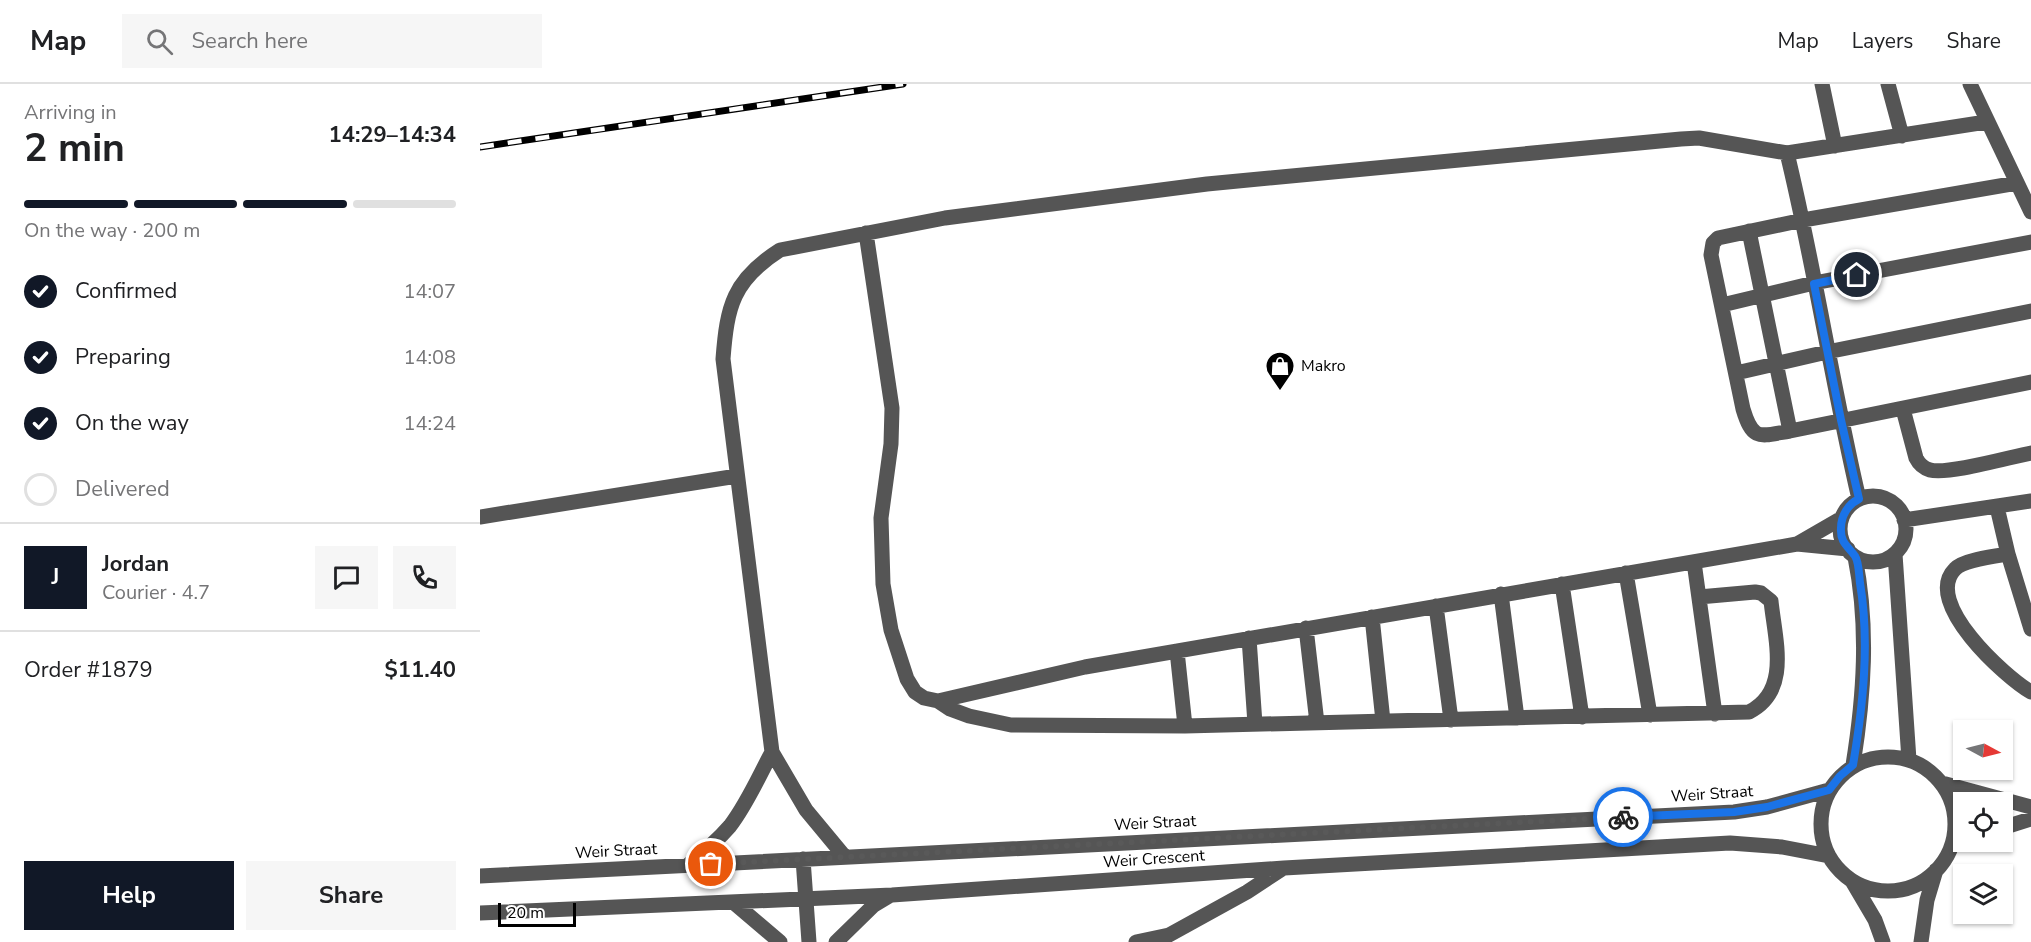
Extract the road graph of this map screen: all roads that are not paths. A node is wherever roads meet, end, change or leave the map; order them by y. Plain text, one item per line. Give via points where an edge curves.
1 (1822, 84) edge
2 (1888, 84) edge
3 (1970, 84) edge
4 (1986, 122) junction
5 (1902, 136) junction
6 (1835, 146) junction
7 (1787, 153) junction
8 (2017, 183) junction
9 (2031, 212) edge
10 (1803, 220) junction
11 (1749, 231) junction
12 (866, 233) junction
13 (2031, 242) edge
14 (1814, 284) junction
15 (1764, 296) junction
16 (1722, 305) junction
17 (2031, 311) edge
18 (1827, 352) junction
19 (1778, 363) junction
20 (1736, 373) junction
21 (2031, 382) edge
22 (1903, 409) junction
23 (1841, 420) junction
24 (1790, 431) junction
25 (2031, 453) edge
26 (737, 476) junction
27 (1859, 499) junction
28 (2031, 501) edge
29 (1997, 507) junction
30 (480, 517) edge
31 (1842, 518) junction
32 (1904, 520) junction
33 (1797, 544) junction
34 (1852, 553) junction
35 (1895, 554) junction
36 (2008, 554) junction
37 (1694, 562) junction
38 (1626, 573) junction
39 (1562, 584) junction
40 (1501, 594) junction
41 (1699, 597) junction
42 (1436, 606) junction
43 (1372, 617) junction
44 (1306, 628) junction
45 (2031, 629) edge
46 (1249, 638) junction
47 (1177, 651) junction
48 (2031, 692) edge
49 (938, 701) junction
50 (1715, 714) junction
51 (1650, 715) junction
52 (1582, 717) junction
53 (1516, 718) junction
54 (1451, 720) junction
55 (1383, 721) junction
56 (1317, 723) junction
57 (1255, 724) junction
58 (1185, 726) junction
59 (772, 752) junction
60 (1909, 760) junction
61 (1853, 765) junction
62 (1942, 783) junction
63 (1829, 790) junction
64 (2031, 807) edge
65 (1953, 813) edge
66 (2031, 819) edge
67 (2013, 825) edge
68 (1953, 848) edge
69 (1829, 856) junction
70 (845, 857) junction
71 (803, 859) junction
72 (688, 865) junction
73 (1284, 868) junction
74 (1936, 870) junction
75 (480, 876) edge
76 (1852, 881) junction
77 (892, 895) junction
78 (806, 899) junction
79 (733, 902) junction
80 (480, 913) edge
81 (780, 942) edge
82 (809, 942) edge
83 (836, 942) edge
84 (1136, 942) edge
85 (1883, 942) edge
86 (1921, 942) edge

1 - 6 street
2 - 5 street
3 - 4 street
4 - 5 street
4 - 8 street
5 - 6 street
6 - 7 street
7 - 10 street
7 - 12 street via 1700,138 1682,139 1207,184 945,218
8 - 9 street
8 - 10 street
10 - 11 street
10 - 14 street
11 - 15 street
11 - 16 street via 1718,238 1713,243 1712,259
12 - 26 street via 780,250 748,274 735,295 725,327 723,359
12 - 49 street via 892,408 881,518 883,584 891,630 907,679 915,692
13 - 14 street
14 - 15 street
14 - 18 street
15 - 16 street
15 - 19 street
16 - 20 street
17 - 18 street
18 - 19 street
18 - 23 street
19 - 20 street
19 - 24 street
20 - 24 street via 1750,430 1765,435
21 - 22 street
22 - 23 street
22 - 25 street via 1916,458 1929,470
23 - 24 street
23 - 27 street
26 - 30 street
26 - 59 street
27 - 31 street
27 - 32 street via 1887,499 1896,505
28 - 29 street
29 - 32 street
29 - 36 street
31 - 33 street
31 - 34 street via 1842,540
32 - 35 street via 1905,535
33 - 34 street
33 - 37 street
34 - 35 street via 1876,562
34 - 61 street via 1864,619 1862,715
35 - 60 street
36 - 45 street
36 - 48 street via 1960,564 1951,574 1948,590 1958,619 1976,645
37 - 38 street
37 - 41 street
38 - 39 street
38 - 51 street
39 - 40 street
39 - 52 street
40 - 42 street
40 - 53 street
41 - 50 street
41 - 50 street via 1755,592 1771,601 1777,668 1774,687 1758,708
42 - 43 street
42 - 54 street
43 - 44 street
43 - 55 street
44 - 46 street
44 - 56 street
46 - 47 street
46 - 57 street
47 - 49 street via 1085,667
47 - 58 street
49 - 58 street via 969,716 1011,725
50 - 51 street
51 - 52 street
52 - 53 street
53 - 54 street
54 - 55 street
55 - 56 street
56 - 57 street
57 - 58 street
59 - 70 street via 806,810
59 - 72 street via 731,825
60 - 61 street via 1890,756
60 - 62 street via 1926,768
61 - 63 street
62 - 64 street
62 - 65 street
63 - 69 street via 1822,811 1821,834
63 - 70 street, Weir Straat via 1734,812
66 - 67 street
68 - 74 street
69 - 73 street, Weir Crescent via 1730,843
69 - 76 street
70 - 71 street, Weir Straat
71 - 72 street, Weir Straat
71 - 78 street
72 - 75 street, Weir Straat
73 - 77 street, Weir Crescent
73 - 84 street via 1169,935
74 - 76 street via 1905,889 1886,891
74 - 86 street
76 - 85 street
77 - 78 street, Weir Crescent
77 - 83 street via 874,905
78 - 79 street, Weir Crescent
78 - 82 street
79 - 80 street, Weir Crescent
79 - 81 street

